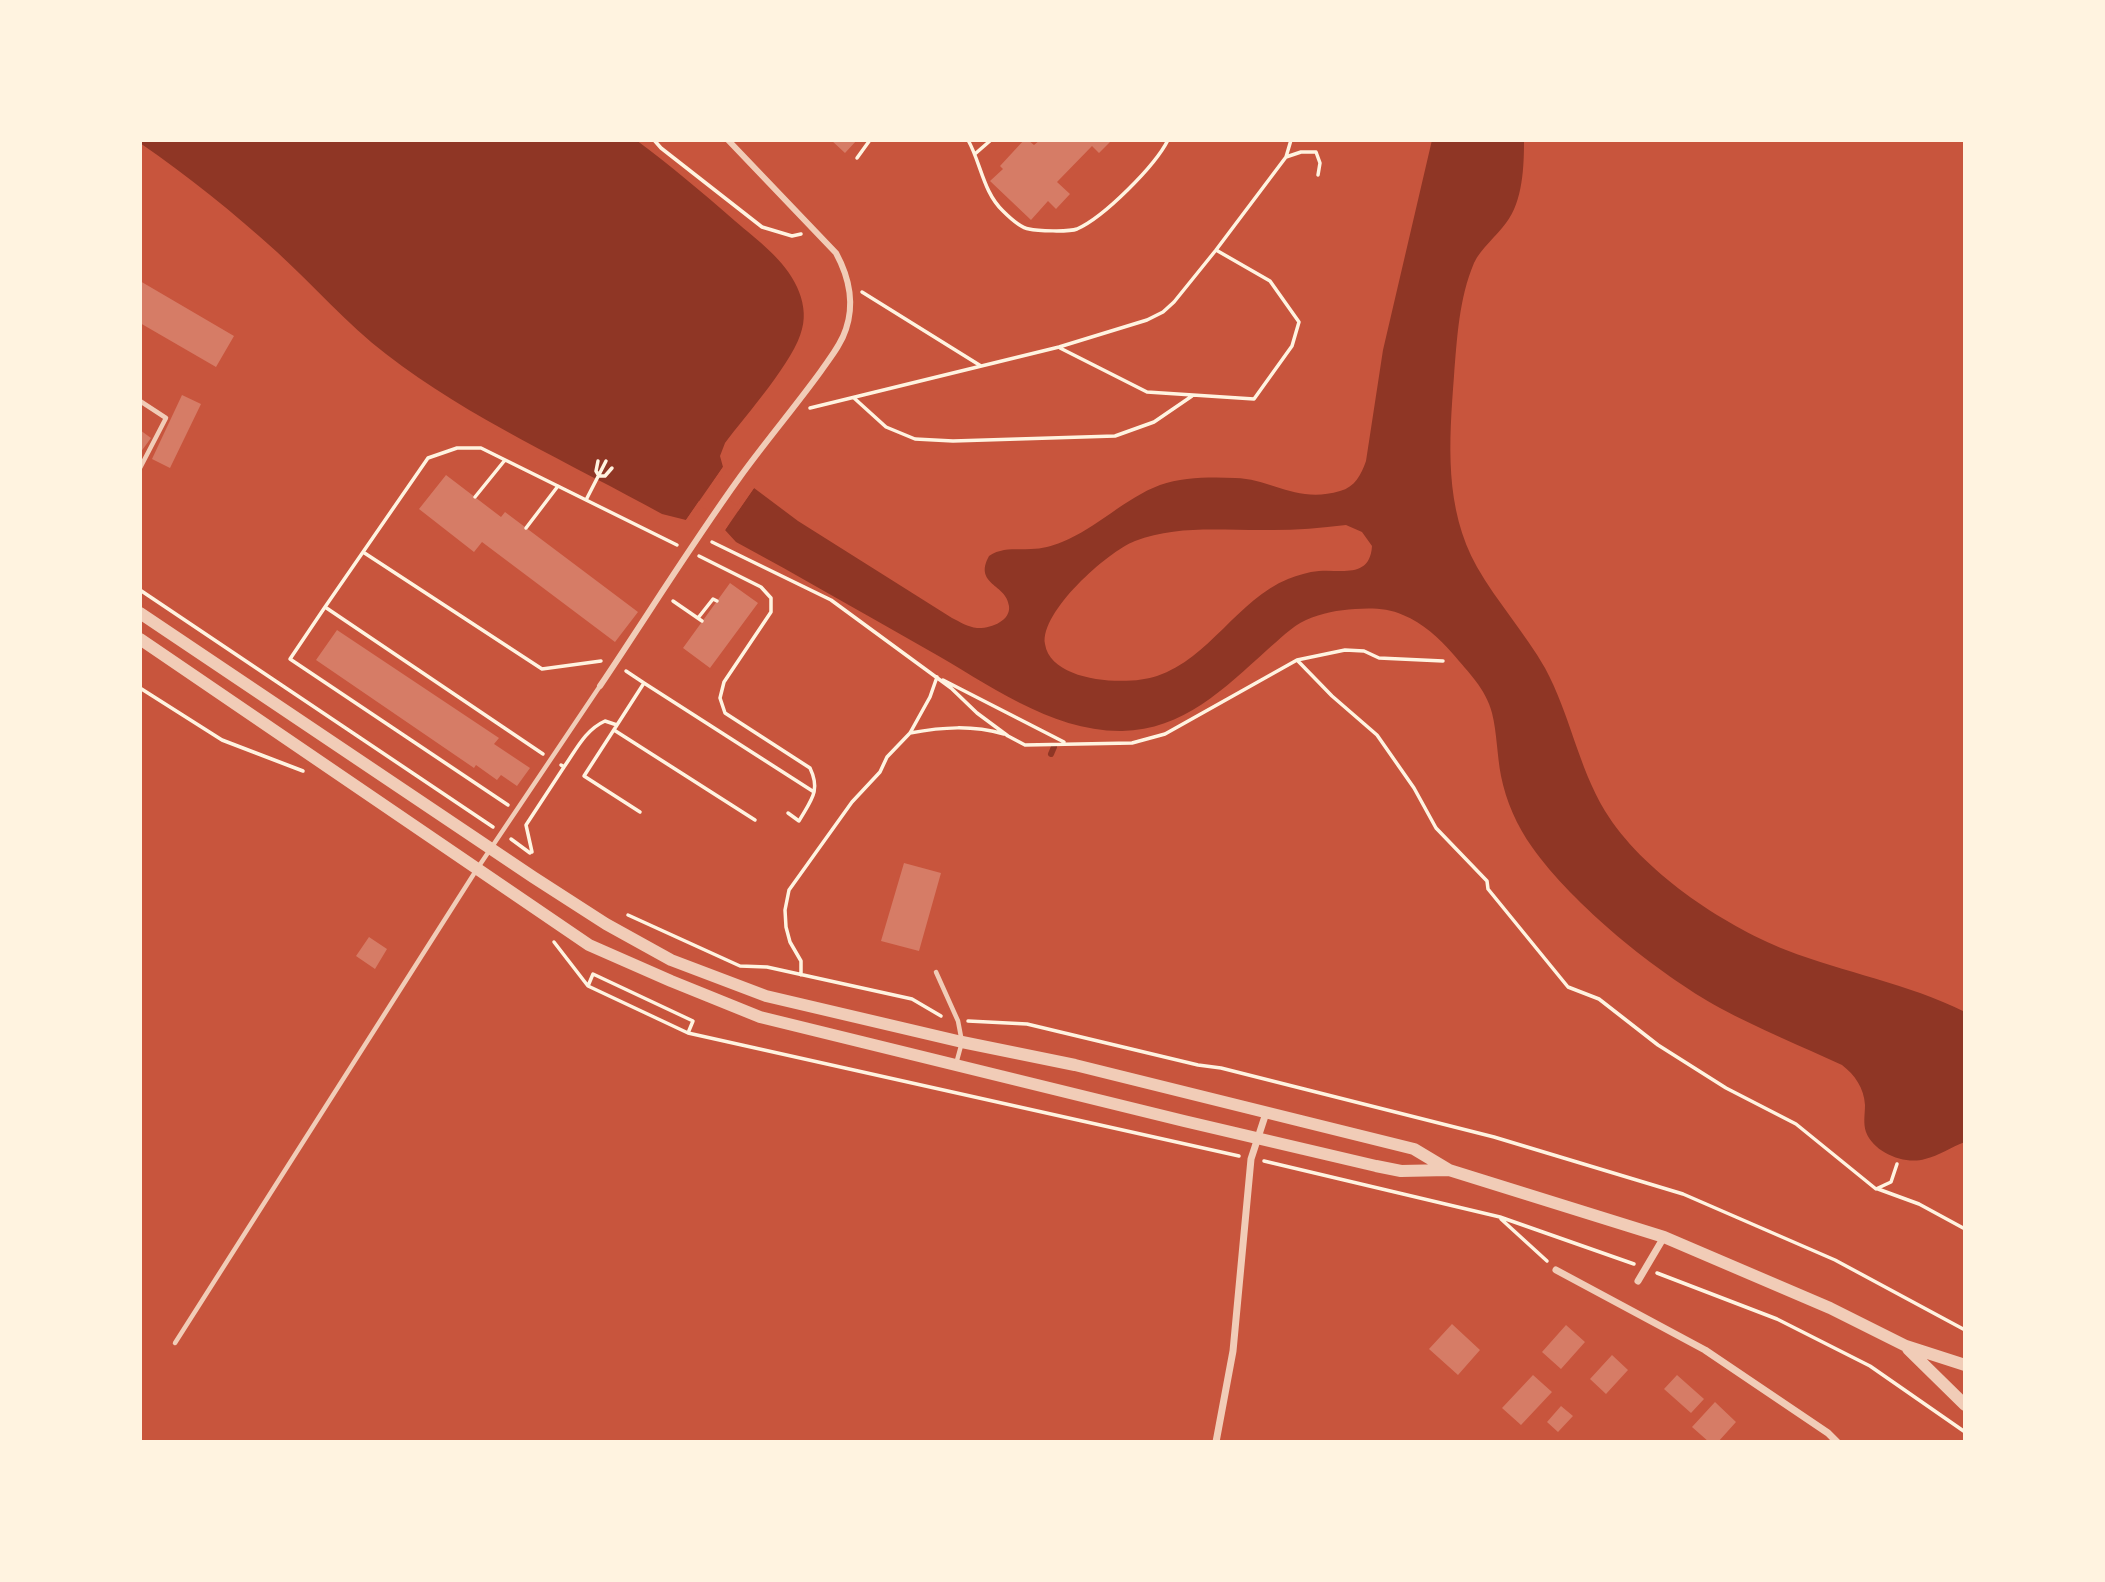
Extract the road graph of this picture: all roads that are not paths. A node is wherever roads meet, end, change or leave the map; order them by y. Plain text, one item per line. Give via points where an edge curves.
1 (728, 140) edge
2 (140, 401) edge
3 (140, 468) edge
4 (140, 613) edge
5 (140, 639) edge
6 (600, 686) joint
7 (492, 848) junction
8 (477, 869) junction
9 (936, 972) dead end
10 (962, 1042) junction
11 (956, 1065) junction
12 (1266, 1113) junction
13 (1258, 1139) junction
14 (1449, 1170) junction
15 (1664, 1237) junction
16 (1556, 1270) road end
17 (1638, 1281) dead end
18 (175, 1343) dead end
19 (1906, 1346) junction
20 (1965, 1365) edge
21 (1965, 1405) edge
22 (1216, 1442) edge
23 (1837, 1442) edge

1 - 6 street via 836,253 849,284 846,329 793,411 739,478
2 - 3 lane via 166,418
4 - 7 street
5 - 8 street
6 - 7 lane
7 - 8 lane
7 - 10 street via 606,924 671,960 766,996
8 - 11 street via 589,945 684,986 760,1017
8 - 18 lane
9 - 10 lane
10 - 11 lane
10 - 12 street
11 - 13 street
12 - 13 street
12 - 14 street via 1414,1149
13 - 14 street via 1401,1171
13 - 22 street via 1251,1158 1233,1350
14 - 15 street
15 - 17 street
15 - 19 street
16 - 23 street via 1705,1350
19 - 20 street
19 - 21 street

